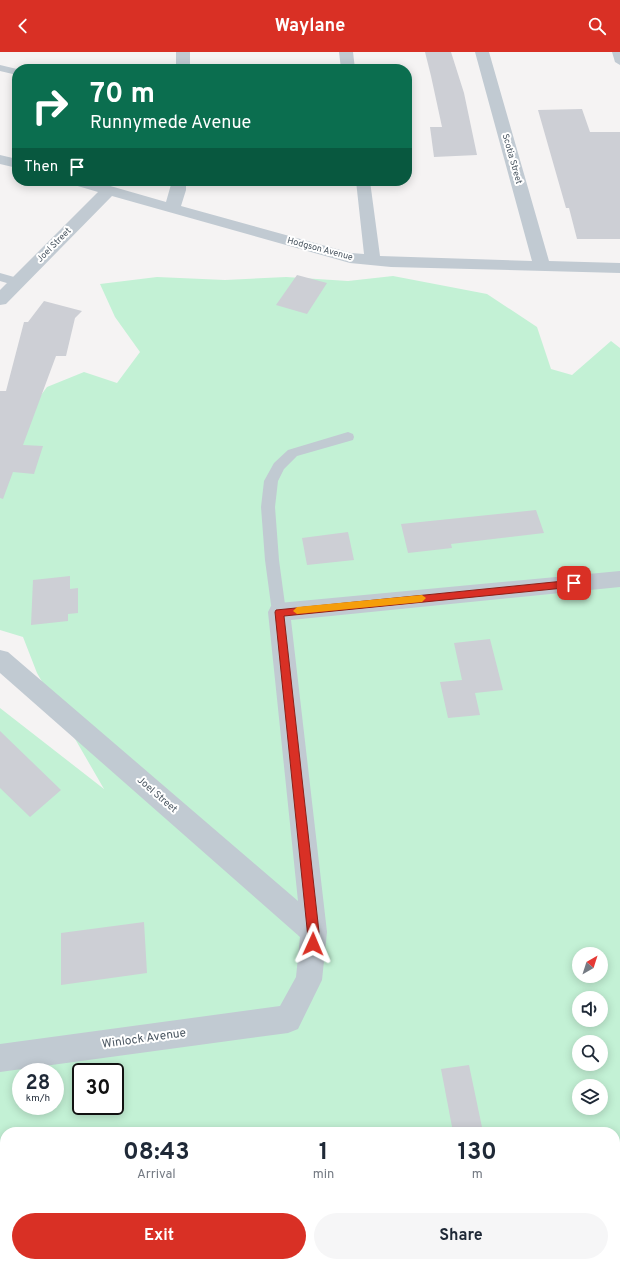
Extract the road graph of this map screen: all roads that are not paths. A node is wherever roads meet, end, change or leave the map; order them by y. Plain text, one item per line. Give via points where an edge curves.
1 (183, 52) edge
2 (346, 52) edge
3 (482, 52) edge
4 (616, 52) edge
5 (620, 62) edge
6 (183, 64) edge
7 (347, 64) edge
8 (0, 68) edge
9 (12, 71) edge
10 (0, 159) edge
11 (12, 163) edge
12 (94, 186) edge
13 (178, 186) edge
14 (364, 186) edge
15 (109, 190) junction
16 (172, 208) junction
17 (373, 261) junction
18 (542, 266) junction
19 (620, 268) edge
20 (0, 277) edge
21 (17, 282) junction
22 (0, 300) edge
23 (348, 436) dead end
24 (620, 579) edge
25 (280, 612) junction
26 (0, 659) edge
27 (314, 932) junction
28 (0, 1058) edge

1 - 6 street
2 - 7 street
3 - 18 street, Scotia Street
4 - 5 lane
8 - 9 lane
10 - 11 street
12 - 15 street, Hodgson Avenue
13 - 16 street
14 - 17 street
15 - 16 street, Hodgson Avenue
15 - 21 street, Joel Street
16 - 17 street, Hodgson Avenue via 350,258
17 - 18 street, Hodgson Avenue
18 - 19 street, Hodgson Avenue
20 - 21 lane
21 - 22 street, Joel Street
23 - 25 lane via 293,453 279,466 271,480 268,506 272,560
24 - 25 street
25 - 27 street
26 - 27 street, Joel Street
27 - 28 street, Winlock Avenue via 309,980 288,1020

